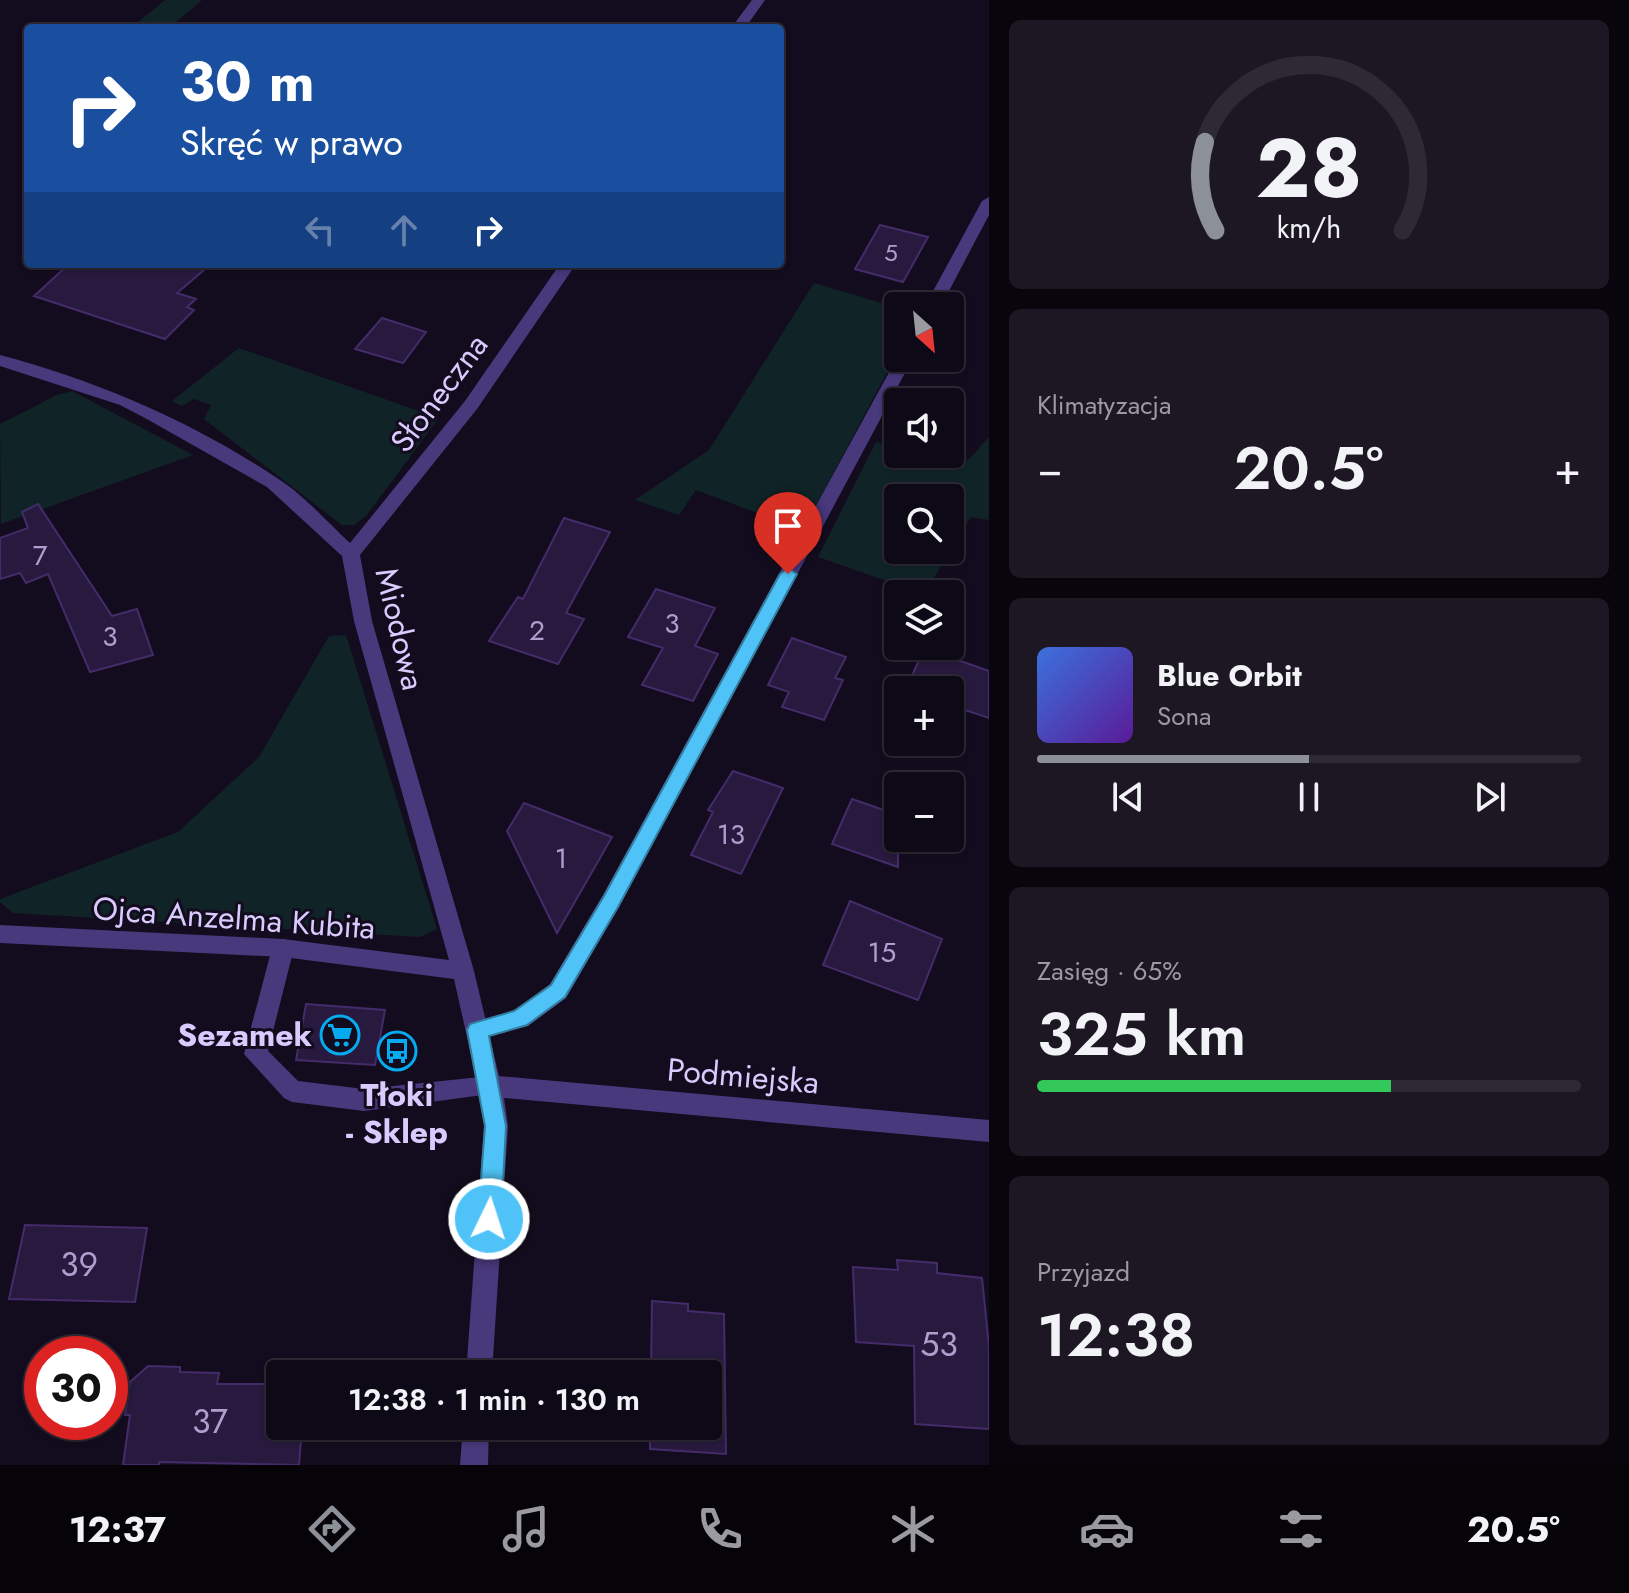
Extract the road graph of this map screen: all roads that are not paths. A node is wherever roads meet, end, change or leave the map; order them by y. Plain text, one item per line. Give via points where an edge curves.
1 (759, 0) edge
2 (741, 24) edge
3 (989, 201) edge
4 (565, 268) edge
5 (940, 292) edge
6 (0, 360) edge
7 (897, 372) edge
8 (351, 554) junction
9 (0, 934) edge
10 (283, 948) junction
11 (463, 971) junction
12 (477, 1030) junction
13 (490, 1086) junction
14 (989, 1131) edge
15 (480, 1360) edge
16 (475, 1440) edge
17 (474, 1465) edge

1 - 2 street
3 - 5 street
4 - 8 street, Słoneczna via 471,405
6 - 8 street, Miodowa via 151,414 273,483
7 - 12 street via 558,991 520,1019
8 - 11 street, Miodowa via 363,621
9 - 10 street, Ojca Anzelma Kubita
10 - 11 street, Ojca Anzelma Kubita
10 - 13 street, Podmiejska via 256,1054 292,1091 364,1100
11 - 12 street, Miodowa
12 - 13 street, Miodowa
13 - 14 street, Podmiejska
13 - 15 street, Miodowa via 496,1126
16 - 17 street

